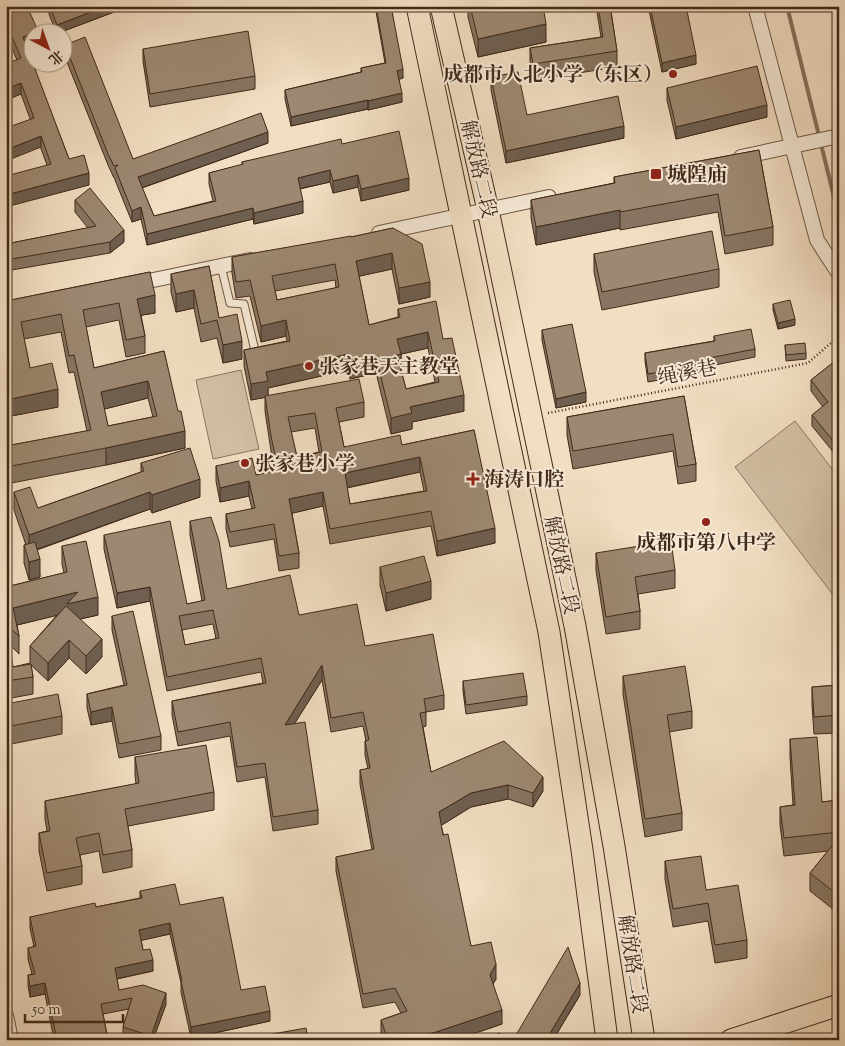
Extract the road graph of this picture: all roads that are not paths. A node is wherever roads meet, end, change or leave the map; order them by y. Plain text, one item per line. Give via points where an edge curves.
1 (417, 6) edge
2 (441, 6) edge
3 (755, 6) edge
4 (838, 136) edge
5 (798, 145) junction
6 (726, 160) edge
7 (564, 194) edge
8 (488, 210) junction
9 (462, 216) junction
10 (366, 236) edge
11 (260, 258) edge
12 (221, 266) junction
13 (839, 274) edge
14 (124, 286) edge
15 (256, 358) edge
16 (839, 1004) edge
17 (6, 1015) edge
18 (11, 1040) edge
19 (608, 1040) edge
20 (644, 1040) edge
21 (731, 1040) edge

1 - 9 main road, 解放路二段
2 - 8 main road, 解放路二段
3 - 5 street
4 - 5 street
5 - 6 street
5 - 13 street via 817,240
7 - 8 street
8 - 9 street
8 - 20 main road, 解放路二段 via 578,645
9 - 10 street
9 - 19 main road, 解放路二段 via 549,632
11 - 12 street
12 - 14 street
12 - 15 lane via 230,303 244,304
16 - 21 main road
17 - 18 street

